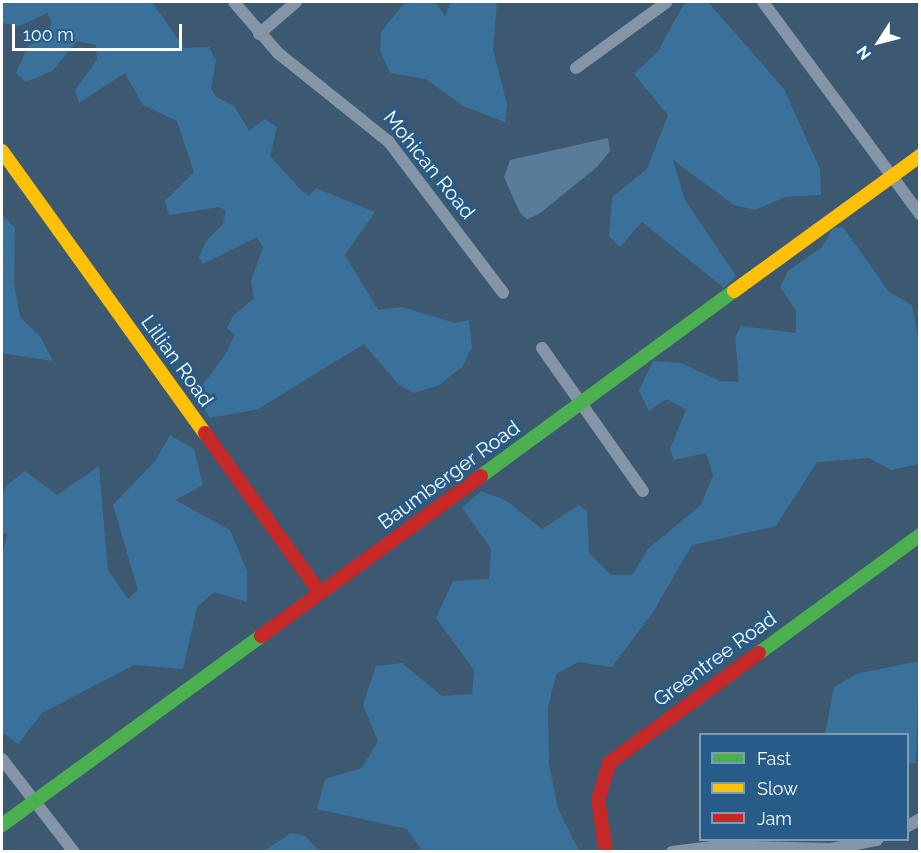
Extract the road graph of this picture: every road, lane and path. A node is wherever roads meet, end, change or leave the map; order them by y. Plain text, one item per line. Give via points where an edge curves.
1 (234, 2) edge
2 (296, 2) edge
3 (668, 2) edge
4 (763, 2) edge
5 (259, 34) junction
6 (576, 68) dead end
7 (2, 151) edge
8 (920, 156) edge
9 (895, 176) junction
10 (920, 214) edge
11 (503, 293) dead end
12 (542, 348) dead end
13 (583, 402) junction
14 (643, 490) dead end
15 (920, 535) edge
16 (320, 593) junction
17 (2, 759) edge
18 (37, 800) junction
19 (2, 825) edge
20 (872, 841) edge
21 (74, 852) edge
22 (606, 852) edge
23 (672, 852) edge

1 - 5 street, Mohican Road
2 - 5 street
3 - 6 street
4 - 9 street
5 - 11 street, Mohican Road via 389,142
7 - 16 street, Lillian Road
8 - 9 street, Baumberger Road
9 - 10 street
9 - 13 street, Baumberger Road
12 - 13 street
13 - 14 street
13 - 16 street, Baumberger Road
15 - 22 street, Greentree Road via 609,763 598,800
16 - 18 street, Baumberger Road
17 - 18 street
18 - 19 street, Baumberger Road
18 - 21 street
20 - 23 street via 831,849 718,846

